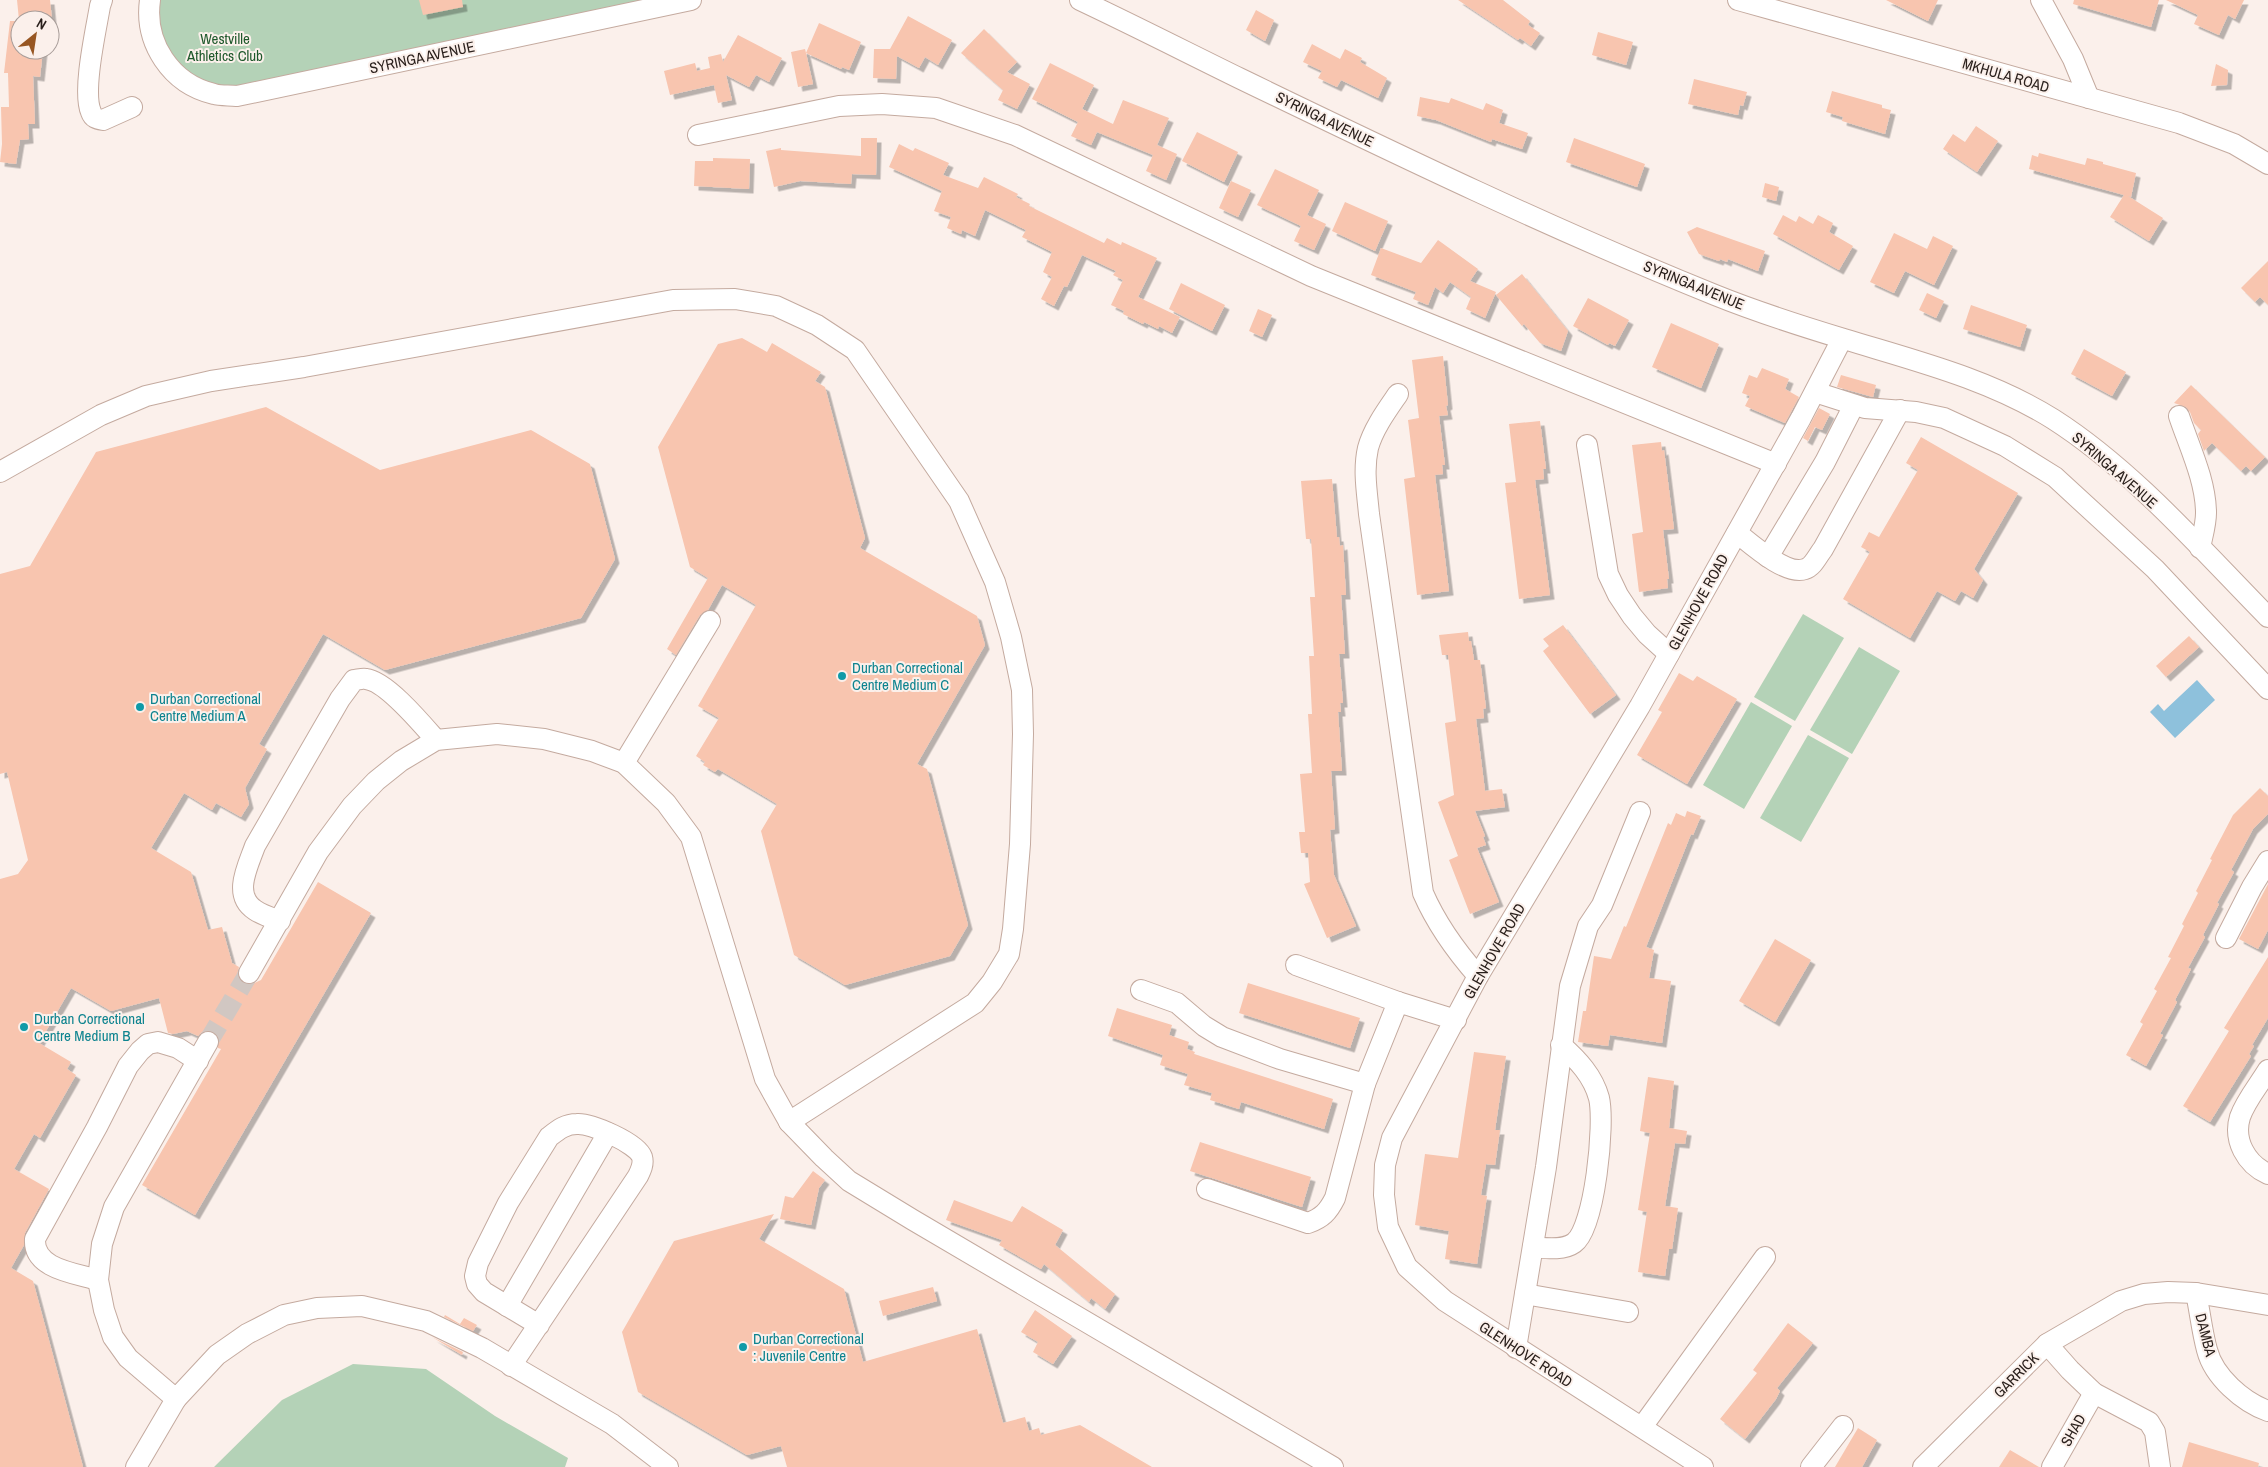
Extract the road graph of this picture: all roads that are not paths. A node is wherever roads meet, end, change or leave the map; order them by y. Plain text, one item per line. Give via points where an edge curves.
1 (102, 0) edge
2 (150, 0) edge
3 (1080, 0) edge
4 (1738, 0) edge
5 (2041, 0) edge
6 (686, 1) edge
7 (2089, 98) junction
8 (132, 107) dead end
9 (698, 135) dead end
10 (2268, 164) edge
11 (1842, 339) junction
12 (1815, 392) junction
13 (1398, 394) dead end
14 (1854, 405) junction
15 (1900, 410) junction
16 (2179, 416) dead end
17 (1587, 445) dead end
18 (1776, 464) junction
19 (0, 472) edge
20 (1737, 533) junction
21 (2200, 548) junction
22 (1768, 557) junction
23 (2268, 617) edge
24 (710, 621) dead end
25 (1669, 654) junction
26 (2268, 689) edge
27 (436, 740) junction
28 (624, 763) junction
29 (1640, 812) dead end
30 (2268, 861) edge
31 (280, 921) junction
32 (2226, 938) dead end
33 (1296, 965) dead end
34 (249, 973) tunnel mouth
35 (1478, 976) junction
36 (1141, 990) dead end
37 (1398, 1002) junction
38 (1456, 1020) junction
39 (208, 1042) tunnel mouth
40 (1562, 1045) junction
41 (198, 1061) junction
42 (2268, 1070) edge
43 (1365, 1084) junction
44 (2262, 1088) edge
45 (789, 1122) junction
46 (608, 1133) junction
47 (2268, 1174) edge
48 (1207, 1189) dead end
49 (1533, 1247) junction
50 (1764, 1257) dead end
51 (98, 1280) junction
52 (2196, 1293) junction
53 (1525, 1294) junction
54 (2268, 1304) edge
55 (507, 1306) junction
56 (1628, 1312) dead end
57 (539, 1325) junction
58 (2047, 1344) junction
59 (1516, 1348) junction
60 (511, 1366) junction
61 (2094, 1393) junction
62 (176, 1399) junction
63 (2268, 1411) edge
64 (1843, 1426) dead end
65 (1642, 1427) junction
66 (136, 1467) edge
67 (668, 1467) edge
68 (1333, 1467) edge
69 (1703, 1467) edge
70 (1811, 1467) edge
71 (1923, 1467) edge
72 (2052, 1467) edge
73 (2160, 1467) edge

1 - 8 street via 90,73 90,111 95,118 103,120
2 - 6 street, SYRINGA AVENUE via 150,31 162,60 194,87 214,94 237,96
3 - 11 street, SYRINGA AVENUE via 1368,140 1550,223 1717,296
4 - 7 street, MKHULA ROAD
5 - 7 street via 2073,59
7 - 10 street, MKHULA ROAD via 2179,123 2234,144
9 - 18 street via 839,106 882,104 936,108 1014,135 1311,276
11 - 12 street, GLENHOVE ROAD
11 - 21 street, SYRINGA AVENUE via 1921,361 2024,402 2100,452
12 - 14 street
12 - 18 street, GLENHOVE ROAD
13 - 35 street via 1368,447 1369,514 1423,893 1433,917
14 - 15 street
14 - 22 street via 1825,462
15 - 22 street via 1828,540 1809,567 1797,570
15 - 26 street via 1944,418 2005,446 2055,477 2155,568
16 - 21 street via 2205,505
17 - 25 street via 1608,574 1632,616 1646,634
18 - 20 street, GLENHOVE ROAD
19 - 45 street via 101,415 146,396 211,381 673,300 735,299 776,306 817,325 855,350 959,501 995,582 1006,619 1022,698 1024,734 1016,904 1009,954 975,1003
20 - 22 street
20 - 25 street, GLENHOVE ROAD
21 - 23 street, SYRINGA AVENUE
24 - 28 street
25 - 35 street, GLENHOVE ROAD
27 - 28 street via 497,734 544,739
27 - 31 street via 401,761 352,806 318,852
27 - 31 street via 401,702 378,684 366,679 354,680 255,846 246,871 242,885 246,902 255,910
28 - 45 street via 666,802 691,837 765,1079
29 - 40 street via 1602,905 1588,926 1570,986
30 - 32 street
31 - 34 street
33 - 37 street
35 - 38 street, GLENHOVE ROAD
36 - 43 street via 1178,1003 1204,1026 1222,1036 1280,1060
37 - 38 street
37 - 43 street
38 - 59 street, GLENHOVE ROAD via 1392,1138 1385,1165 1388,1227 1407,1267 1445,1301
39 - 41 street
40 - 49 street
40 - 49 street via 1593,1081 1599,1098 1600,1138 1589,1217 1583,1233 1574,1244 1558,1248
41 - 51 street via 114,1208 102,1244
41 - 51 street via 178,1048 158,1042 148,1044 140,1051 128,1066 35,1239 37,1255 50,1265
42 - 44 street
43 - 48 street via 1336,1198 1320,1219 1308,1223
44 - 47 street via 2240,1118 2238,1139 2253,1164
45 - 68 street via 849,1181
46 - 55 street
46 - 55 street via 595,1126 578,1124 558,1130 549,1137 508,1203 478,1263 475,1276 484,1292
46 - 57 street via 637,1149 642,1156 642,1165 638,1176
49 - 53 street
50 - 65 street
51 - 62 street via 113,1337 128,1358
52 - 54 street
52 - 58 street via 2144,1294 2121,1301
52 - 63 street, DAMBA via 2207,1352 2216,1368 2233,1390
53 - 56 street
53 - 59 street
55 - 57 street
57 - 60 street
58 - 61 street, GARRICK
58 - 71 street, GARRICK
59 - 65 street, GLENHOVE ROAD
60 - 62 street via 426,1321 362,1306 317,1308 284,1315 247,1334 217,1354
60 - 67 street via 612,1424
61 - 72 street, SHAD
61 - 73 street, GARRICK via 2148,1422 2155,1432
62 - 66 street
64 - 70 street
65 - 69 street, GLENHOVE ROAD

